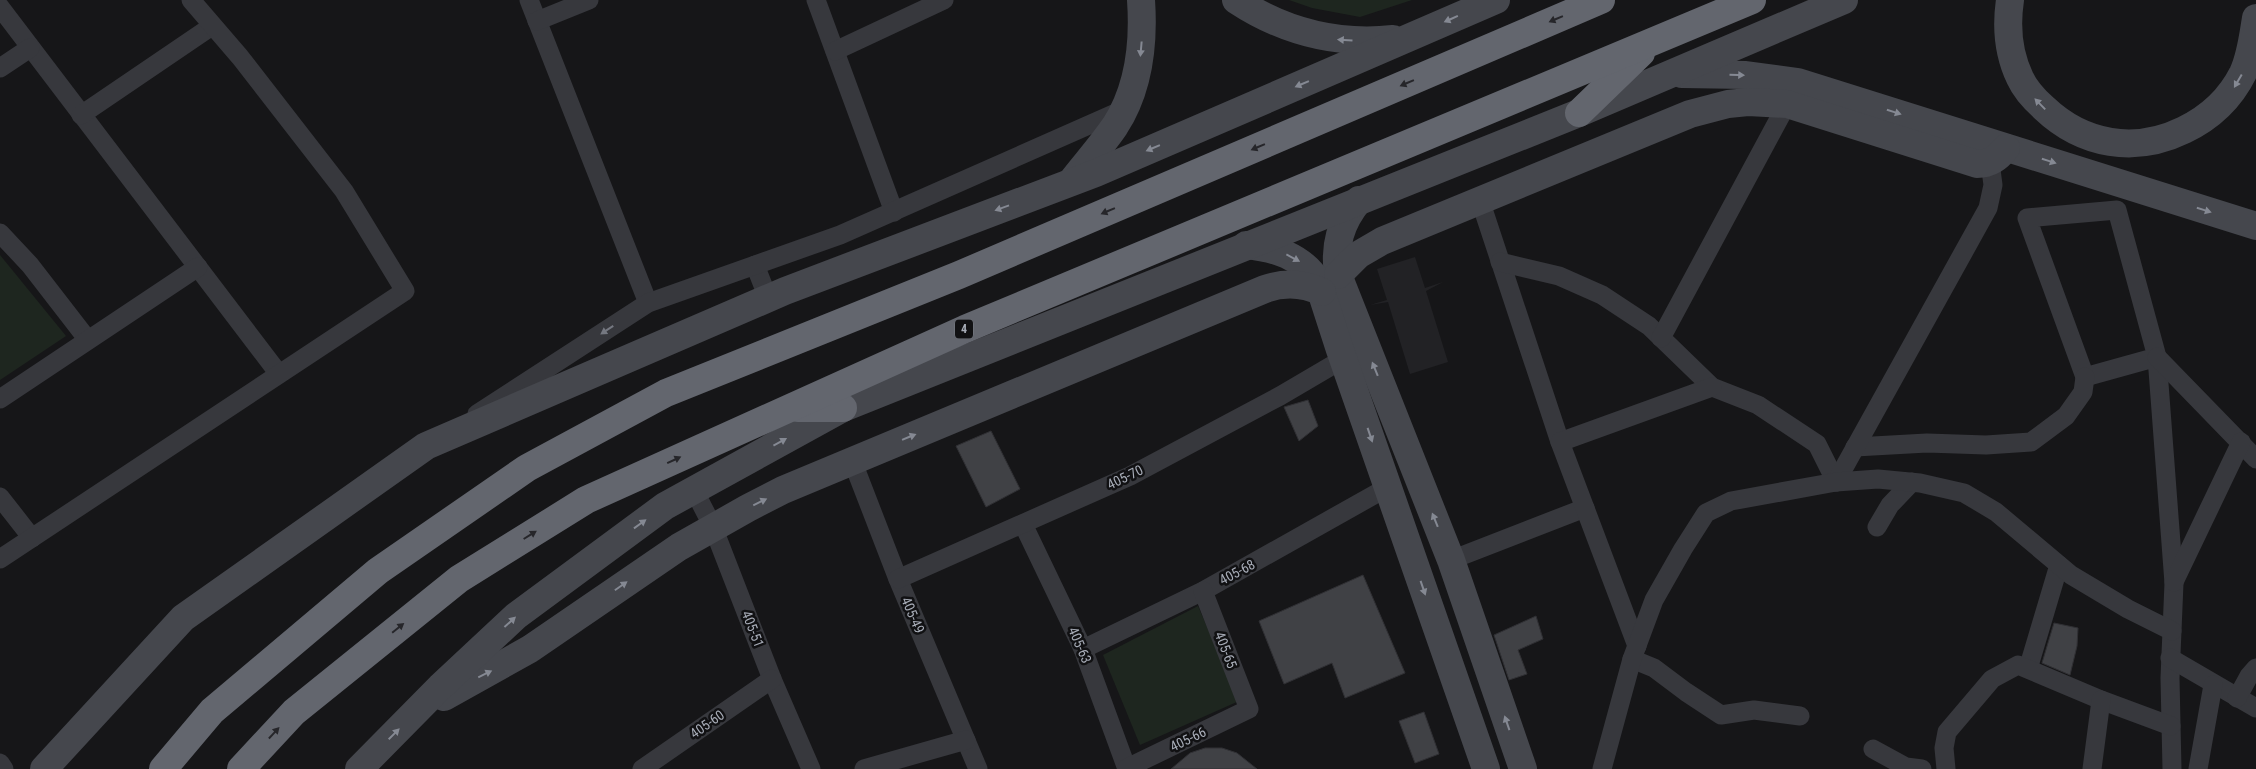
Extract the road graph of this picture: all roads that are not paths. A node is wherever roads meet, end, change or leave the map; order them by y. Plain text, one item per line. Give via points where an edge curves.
1 (192, 0) edge
2 (529, 0) edge
3 (589, 0) edge
4 (816, 0) edge
5 (944, 0) edge
6 (1141, 0) edge
7 (1236, 0) edge
8 (1496, 0) edge
9 (1601, 0) edge
10 (1752, 0) edge
11 (1844, 0) edge
12 (2010, 0) edge
13 (0, 7) edge
14 (2256, 18) edge
15 (537, 21) junction
16 (212, 26) junction
17 (1411, 37) junction
18 (1652, 42) junction
19 (30, 48) junction
20 (835, 51) junction
21 (0, 68) edge
22 (1670, 74) junction
23 (1787, 104) junction
24 (1125, 109) junction
25 (1579, 112) junction
26 (81, 115) junction
27 (1998, 155) junction
28 (1072, 181) junction
29 (1359, 200) junction
30 (1480, 200) junction
31 (894, 212) junction
32 (2256, 226) edge
33 (0, 233) edge
34 (1246, 245) junction
35 (1500, 262) junction
36 (755, 266) junction
37 (198, 267) junction
38 (1330, 284) junction
39 (768, 298) junction
40 (648, 303) junction
41 (1661, 338) junction
42 (88, 340) junction
43 (2157, 357) junction
44 (1343, 359) junction
45 (279, 374) junction
46 (2085, 377) junction
47 (1712, 387) junction
48 (0, 399) edge
49 (843, 408) junction
50 (787, 409) junction
51 (1560, 442) junction
52 (2241, 442) junction
53 (426, 446) junction
54 (1855, 447) junction
55 (2256, 459) edge
56 (852, 460) junction
57 (1836, 482) junction
58 (1912, 482) junction
59 (1388, 487) junction
60 (694, 490) junction
61 (0, 497) edge
62 (1585, 508) junction
63 (1023, 524) junction
64 (713, 527) junction
65 (1876, 527) dead end
66 (32, 538) junction
67 (0, 559) edge
68 (1451, 560) junction
69 (2059, 565) junction
70 (898, 579) junction
71 (2174, 583) junction
72 (1203, 591) junction
73 (2172, 630) junction
74 (1083, 649) junction
75 (1634, 653) junction
76 (2170, 658) junction
77 (2256, 668) edge
78 (2028, 670) junction
79 (772, 679) junction
80 (2213, 684) junction
81 (2237, 698) junction
82 (2101, 700) junction
83 (2256, 708) edge
84 (1249, 709) joint
85 (412, 716) junction
86 (1800, 716) dead end
87 (2171, 726) junction
88 (966, 740) junction
89 (1873, 748) dead end
90 (0, 763) edge
91 (1127, 768) edge
92 (4, 769) edge
93 (44, 769) edge
94 (163, 769) edge
95 (241, 769) edge
96 (359, 769) edge
97 (642, 769) edge
98 (810, 769) edge
99 (864, 769) edge
100 (978, 769) edge
101 (1486, 769) edge
102 (1523, 769) edge
103 (1602, 769) edge
104 (1922, 769) edge
105 (1946, 769) edge
106 (2092, 769) edge
107 (2172, 769) edge
108 (2198, 769) edge

1 - 16 street
2 - 15 street
3 - 15 street
4 - 20 street
5 - 20 street
6 -> 24 main road via 1141,55
17 -> 7 main road via 1372,41 1332,39 1293,30 1256,14
8 -> 17 main road
9 -> 94 highway via 959,275 666,393 528,468 378,571 212,711
10 - 18 highway, 4
11 - 22 main road
14 -> 12 main road via 2244,72 2208,116 2167,138 2139,144 2110,143 2083,135 2058,121 2021,80 2011,55 2007,28
13 - 19 street
15 - 40 street
16 - 26 street
16 - 45 street via 344,191 405,291
17 -> 28 main road
18 - 25 highway
18 - 50 highway, 4 via 975,325
19 - 21 street
19 - 26 street
20 - 31 street
22 - 25 main road
22 -> 27 main road via 1746,75 1798,82
23 - 27 main road via 1970,162 1983,164
23 - 30 main road via 1748,102 1709,108
23 - 41 street
24 - 28 main road
24 - 31 street
25 - 29 main road
26 - 37 street
27 -> 32 main road
27 - 54 street via 1988,208
28 -> 39 main road
29 - 34 main road
29 - 38 main road via 1350,210 1339,235
30 - 35 street
30 - 38 main road via 1370,248 1358,255
31 - 36 street
33 - 42 street via 30,265
34 -> 38 main road via 1272,249 1296,258
34 - 49 main road
35 - 41 street via 1560,276 1602,295 1650,326
35 - 51 street
36 - 39 street
36 - 40 street
37 - 42 street
37 - 45 street
38 - 44 main road
56 -> 38 main road via 1265,289 1284,284
68 -> 38 main road
39 - 53 main road
40 -> 53 street
41 - 47 street
42 - 48 street
43 - 46 street
43 - 46 street via 2117,210 2027,218
43 - 52 street
43 - 71 street
44 -> 59 main road
44 - 63 street, 405-70 via 1130,476
45 - 66 street
46 - 54 street via 2083,392 2066,416 2031,442
47 - 51 street
47 - 57 street via 1758,405 1817,444
49 - 50 highway
60 -> 49 main road
95 -> 50 highway, 4 via 294,712 459,579 586,500
51 - 62 street
52 - 55 street
52 - 71 street
53 - 93 main road via 183,618
54 - 57 street
64 -> 56 main road via 783,490
56 - 70 street, 405-49
57 - 58 street via 1878,479
57 - 75 street via 1731,502 1706,514 1654,600
58 - 65 street via 1890,505
58 - 69 street via 1964,493 1996,512
59 - 72 street, 405-68
59 -> 101 main road
60 - 64 street, 405-51
85 -> 60 main road via 516,616 665,506
61 - 66 street
62 - 68 street
62 - 75 street
63 - 70 street, 405-70
63 - 74 street, 405-63
64 - 79 street, 405-51
85 -> 64 main road via 508,663
66 - 67 street
102 -> 68 main road
69 - 73 street via 2128,609
69 - 78 street
70 - 88 street, 405-49
71 - 73 street
72 - 74 street, 405-68
72 - 84 street, 405-65
73 - 76 street
74 - 91 street, 405-63
75 - 86 street via 1720,714 1754,710
75 - 103 street
76 - 80 street
76 - 87 street
77 - 81 street
78 - 82 street
78 - 105 street via 2018,665 1992,679 1947,732 1944,748
79 - 97 street, 405-60
79 - 98 street, 405-51
80 - 81 street
80 - 108 street
81 - 83 street
82 - 87 street
82 - 106 street
84 - 91 street, 405-66
96 -> 85 main road
87 - 107 street
88 - 99 street
88 - 100 street, 405-49
89 - 104 street via 1906,767
90 - 92 street

